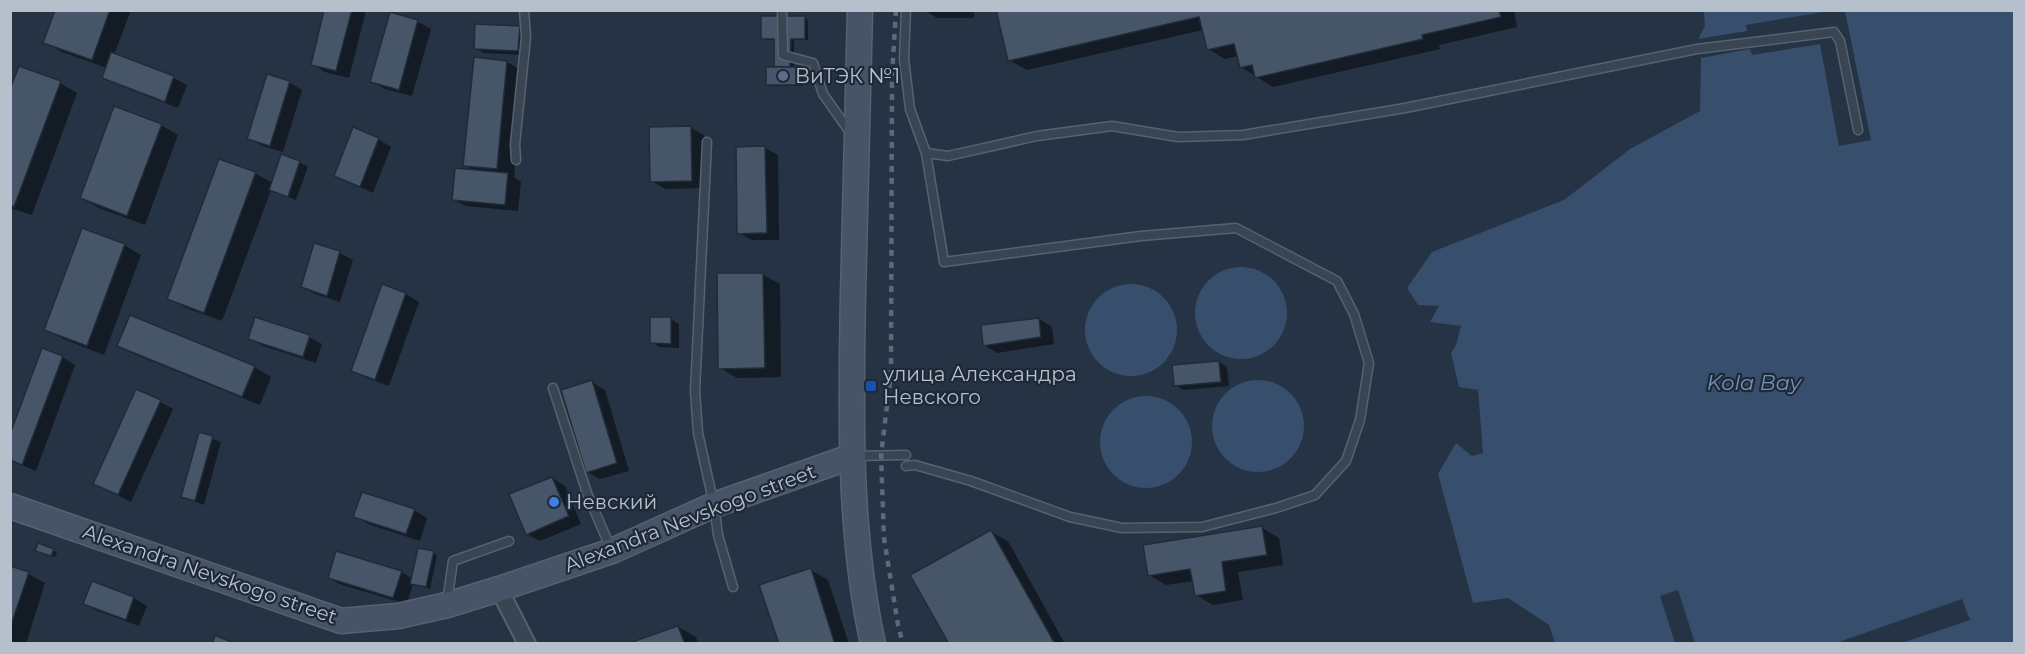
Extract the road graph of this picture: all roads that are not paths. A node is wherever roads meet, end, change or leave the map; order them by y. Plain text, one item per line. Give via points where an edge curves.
1 (524, 10) edge
2 (782, 10) edge
3 (860, 10) edge
4 (906, 10) edge
5 (1858, 130) dead end
6 (857, 141) junction
7 (707, 142) dead end
8 (926, 153) junction
9 (516, 160) dead end
10 (553, 388) dead end
11 (906, 454) dead end
12 (853, 456) junction
13 (906, 466) dead end
14 (714, 505) junction
15 (10, 506) edge
16 (509, 541) dead end
17 (612, 551) junction
18 (733, 587) dead end
19 (499, 589) junction
20 (447, 605) junction
21 (527, 644) edge
22 (873, 644) edge

1 - 9 lane
2 - 6 lane via 783,55 813,63 823,94
3 - 6 street
4 - 8 lane via 904,58 910,109
5 - 8 lane via 1840,41 1834,32 1697,49 1405,108 1243,135 1178,137 1112,126 1037,136 948,156
6 - 12 street
7 - 14 lane via 695,391 698,433
8 - 13 lane via 944,262 1141,236 1236,228 1337,281 1354,314 1369,363 1360,420 1346,461 1315,495 1202,528 1122,528 1070,517 971,481
10 - 17 lane via 587,494
11 - 12 lane
12 - 14 street, Alexandra Nevskogo street
12 - 22 street via 861,567
14 - 17 street, Alexandra Nevskogo street
14 - 18 lane
15 - 20 street, Alexandra Nevskogo street via 341,621 398,616
16 - 20 lane via 453,561
17 - 19 street, Alexandra Nevskogo street
19 - 20 street, Alexandra Nevskogo street
19 - 21 street

